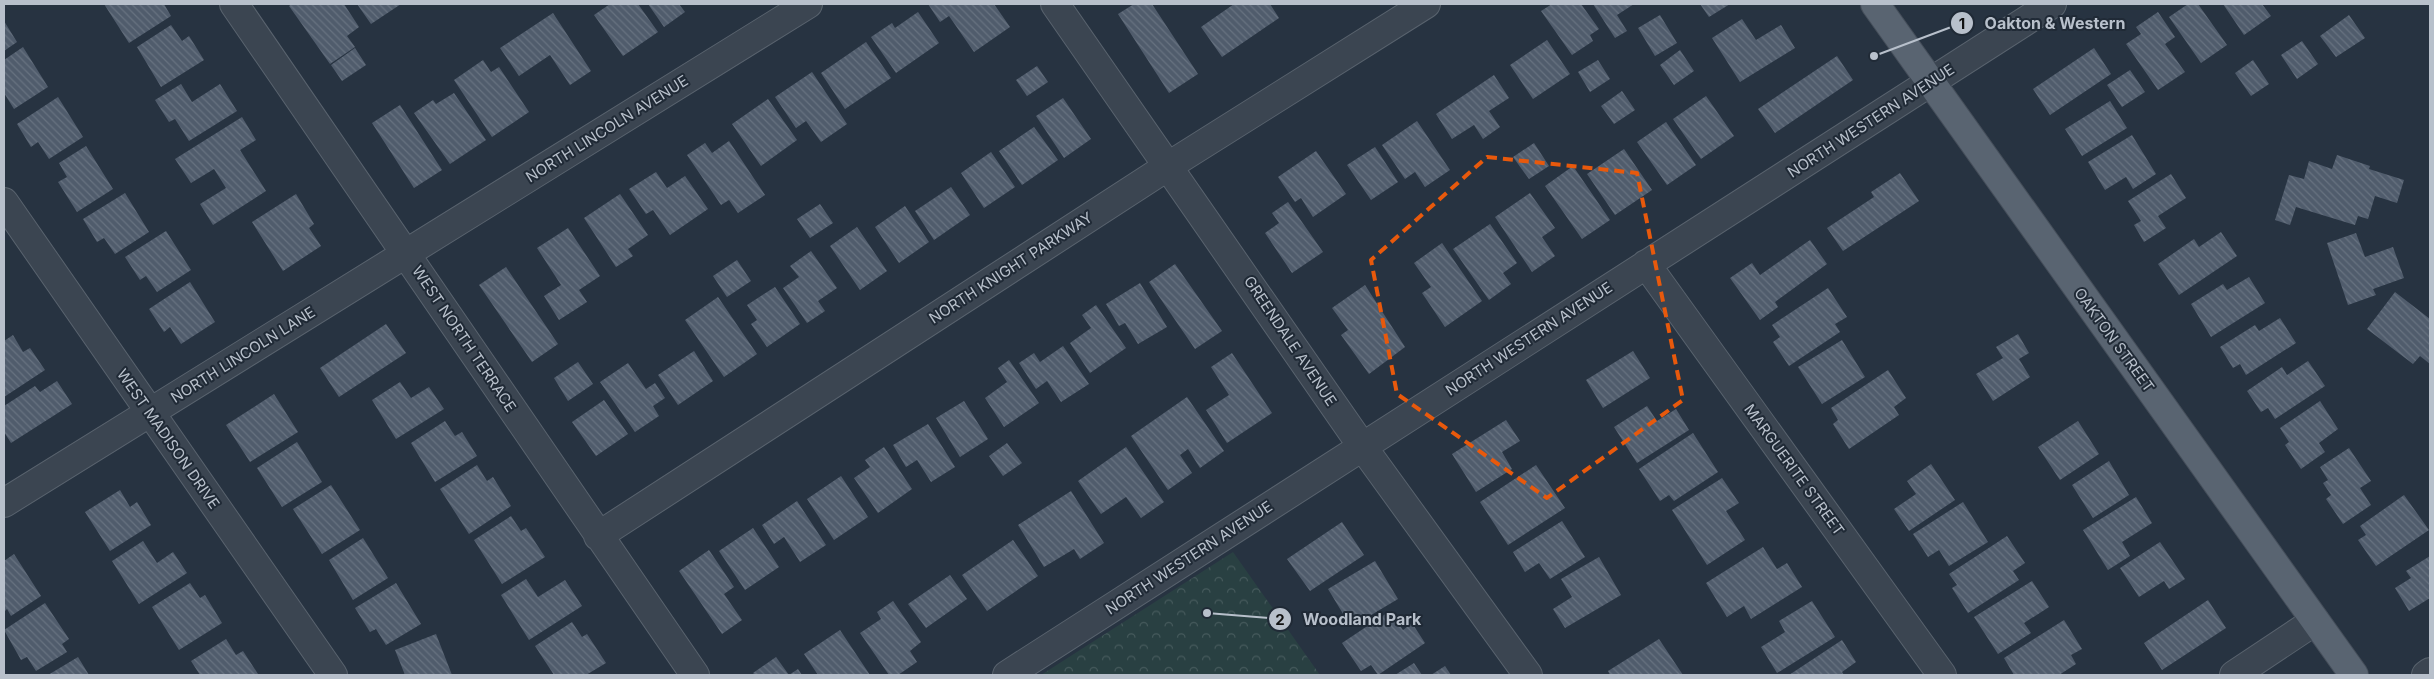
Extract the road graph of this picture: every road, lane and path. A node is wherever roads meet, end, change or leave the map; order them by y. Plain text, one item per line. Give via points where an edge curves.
1 (234, 4) edge
2 (808, 4) edge
3 (1056, 4) edge
4 (1426, 4) edge
5 (1875, 4) edge
6 (2052, 4) edge
7 (1931, 83) junction
8 (1170, 166) junction
9 (4, 202) edge
10 (406, 254) junction
11 (1646, 264) junction
12 (149, 414) junction
13 (1362, 446) junction
14 (4, 504) edge
15 (598, 536) junction
16 (2316, 621) junction
17 (2430, 672) edge
18 (333, 675) edge
19 (695, 675) edge
20 (1007, 675) edge
21 (1528, 675) edge
22 (1942, 675) edge
23 (2234, 675) edge
24 (2354, 675) edge
25 (2426, 675) edge

1 - 10 street, WEST NORTH TERRACE
2 - 10 street, NORTH LINCOLN AVENUE
3 - 8 street, GREENDALE AVENUE
4 - 8 street, NORTH KNIGHT PARKWAY
5 - 7 main road, OAKTON STREET
6 - 7 street, NORTH WESTERN AVENUE
7 - 11 street, NORTH WESTERN AVENUE
7 - 16 main road, OAKTON STREET
8 - 13 street, GREENDALE AVENUE
8 - 15 street, NORTH KNIGHT PARKWAY
9 - 12 street, WEST MADISON DRIVE
10 - 12 street, NORTH LINCOLN LANE
10 - 15 street, WEST NORTH TERRACE
11 - 13 street, NORTH WESTERN AVENUE
11 - 22 street, MARGUERITE STREET
12 - 14 street, NORTH LINCOLN LANE
12 - 18 street, WEST MADISON DRIVE
13 - 20 street, NORTH WESTERN AVENUE
13 - 21 street, GREENDALE AVENUE
15 - 19 street, WEST NORTH TERRACE
16 - 23 street
16 - 24 main road, OAKTON STREET
17 - 25 street

